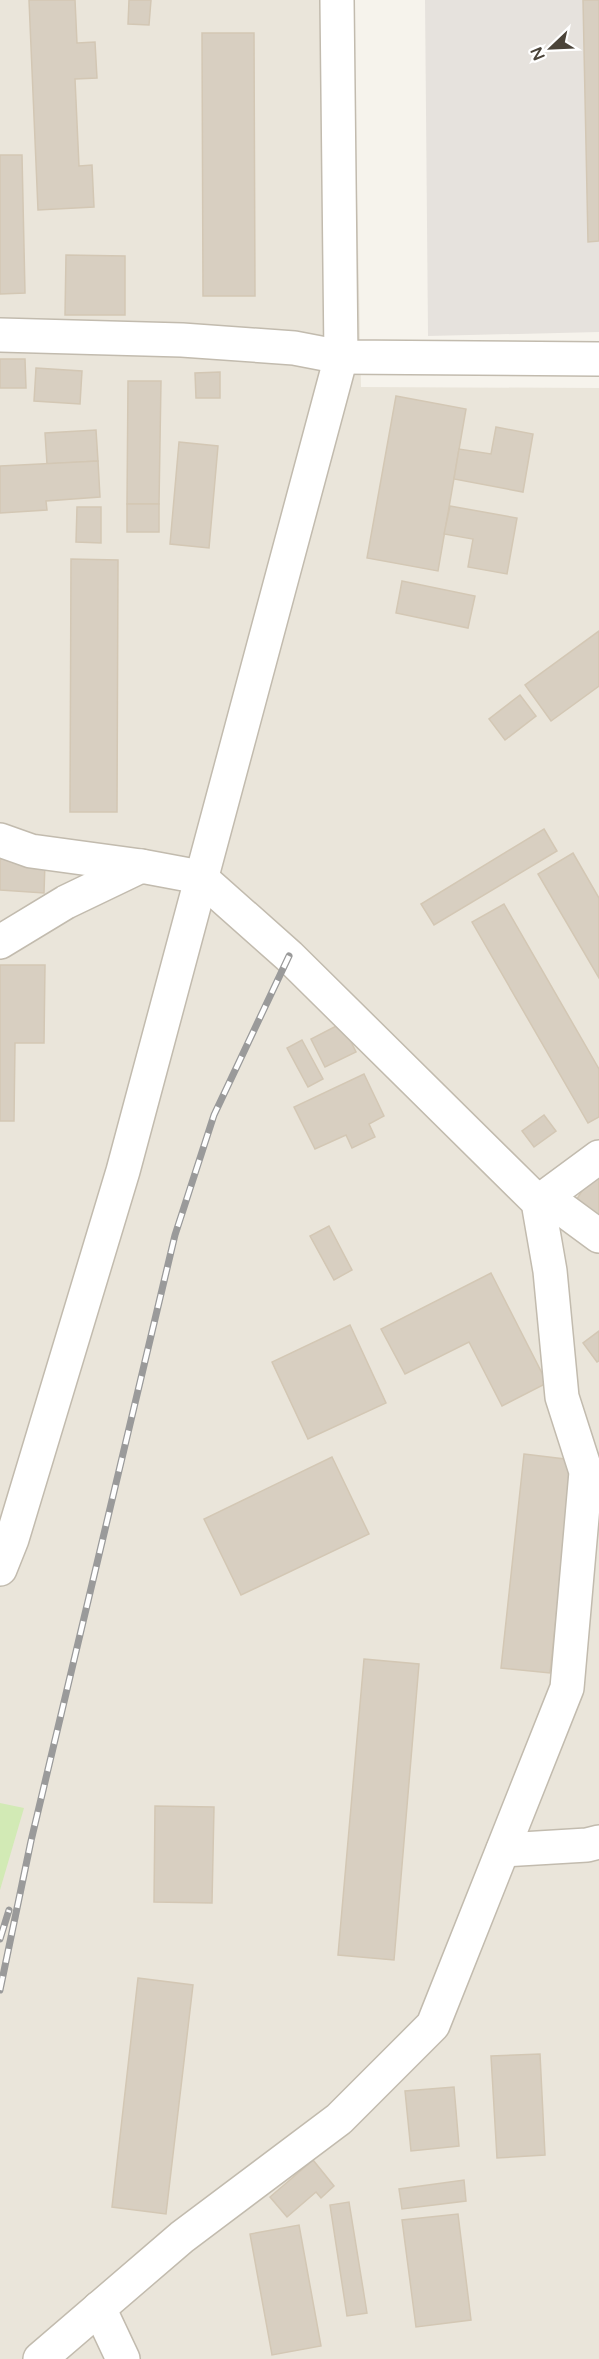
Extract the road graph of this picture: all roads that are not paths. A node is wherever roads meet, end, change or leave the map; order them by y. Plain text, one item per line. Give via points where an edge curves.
1 (337, 0) edge
2 (0, 335) edge
3 (341, 357) junction
4 (599, 359) edge
5 (0, 840) edge
6 (141, 866) junction
7 (200, 877) junction
8 (0, 942) edge
9 (599, 1157) edge
10 (538, 1203) junction
11 (599, 1236) edge
12 (0, 1569) edge
13 (599, 1842) edge
14 (503, 1850) junction
15 (99, 2308) junction
16 (40, 2359) edge
17 (123, 2359) edge

1 - 3 street
2 - 3 street via 182,340 294,348
3 - 4 street
3 - 7 street
5 - 6 street via 31,850
6 - 7 street
6 - 8 street via 66,902
7 - 10 street via 289,956
7 - 12 street via 123,1171
9 - 10 street
10 - 11 street via 565,1210
10 - 14 street via 550,1271 562,1397 586,1472 567,1688
13 - 14 street
14 - 15 street via 434,2025 339,2119 182,2237
15 - 16 street
15 - 17 street

